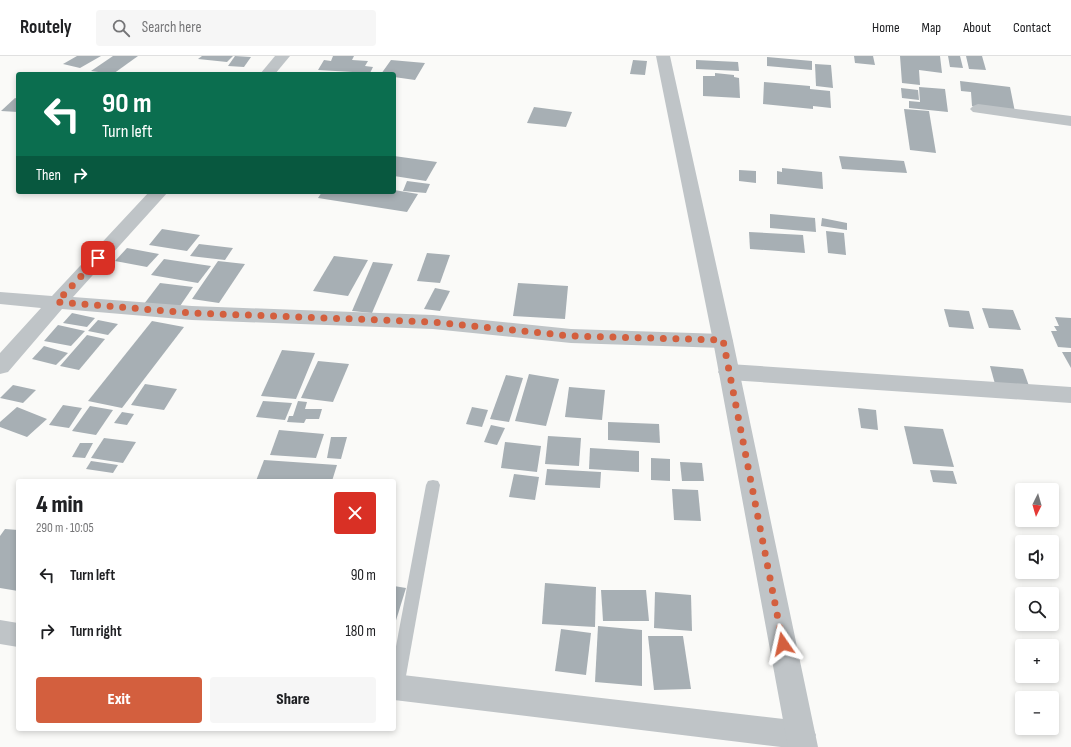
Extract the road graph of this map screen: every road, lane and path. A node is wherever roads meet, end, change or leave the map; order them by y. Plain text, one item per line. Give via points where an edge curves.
1 (283, 56) edge
2 (663, 56) edge
3 (269, 72) edge
4 (978, 109) dead end
5 (1071, 121) edge
6 (157, 194) edge
7 (0, 298) edge
8 (57, 302) junction
9 (723, 340) junction
10 (0, 367) edge
11 (729, 372) junction
12 (1071, 395) edge
13 (433, 485) dead end
14 (0, 632) edge
15 (16, 635) edge
16 (396, 682) edge
17 (396, 687) edge
18 (802, 741) edge

1 - 3 street
2 - 9 street
4 - 5 street
6 - 8 street
7 - 8 street
8 - 9 street via 192,313 433,322 571,336
8 - 10 street
9 - 11 street
11 - 12 street
11 - 18 street
13 - 16 lane
14 - 15 street
17 - 18 street

